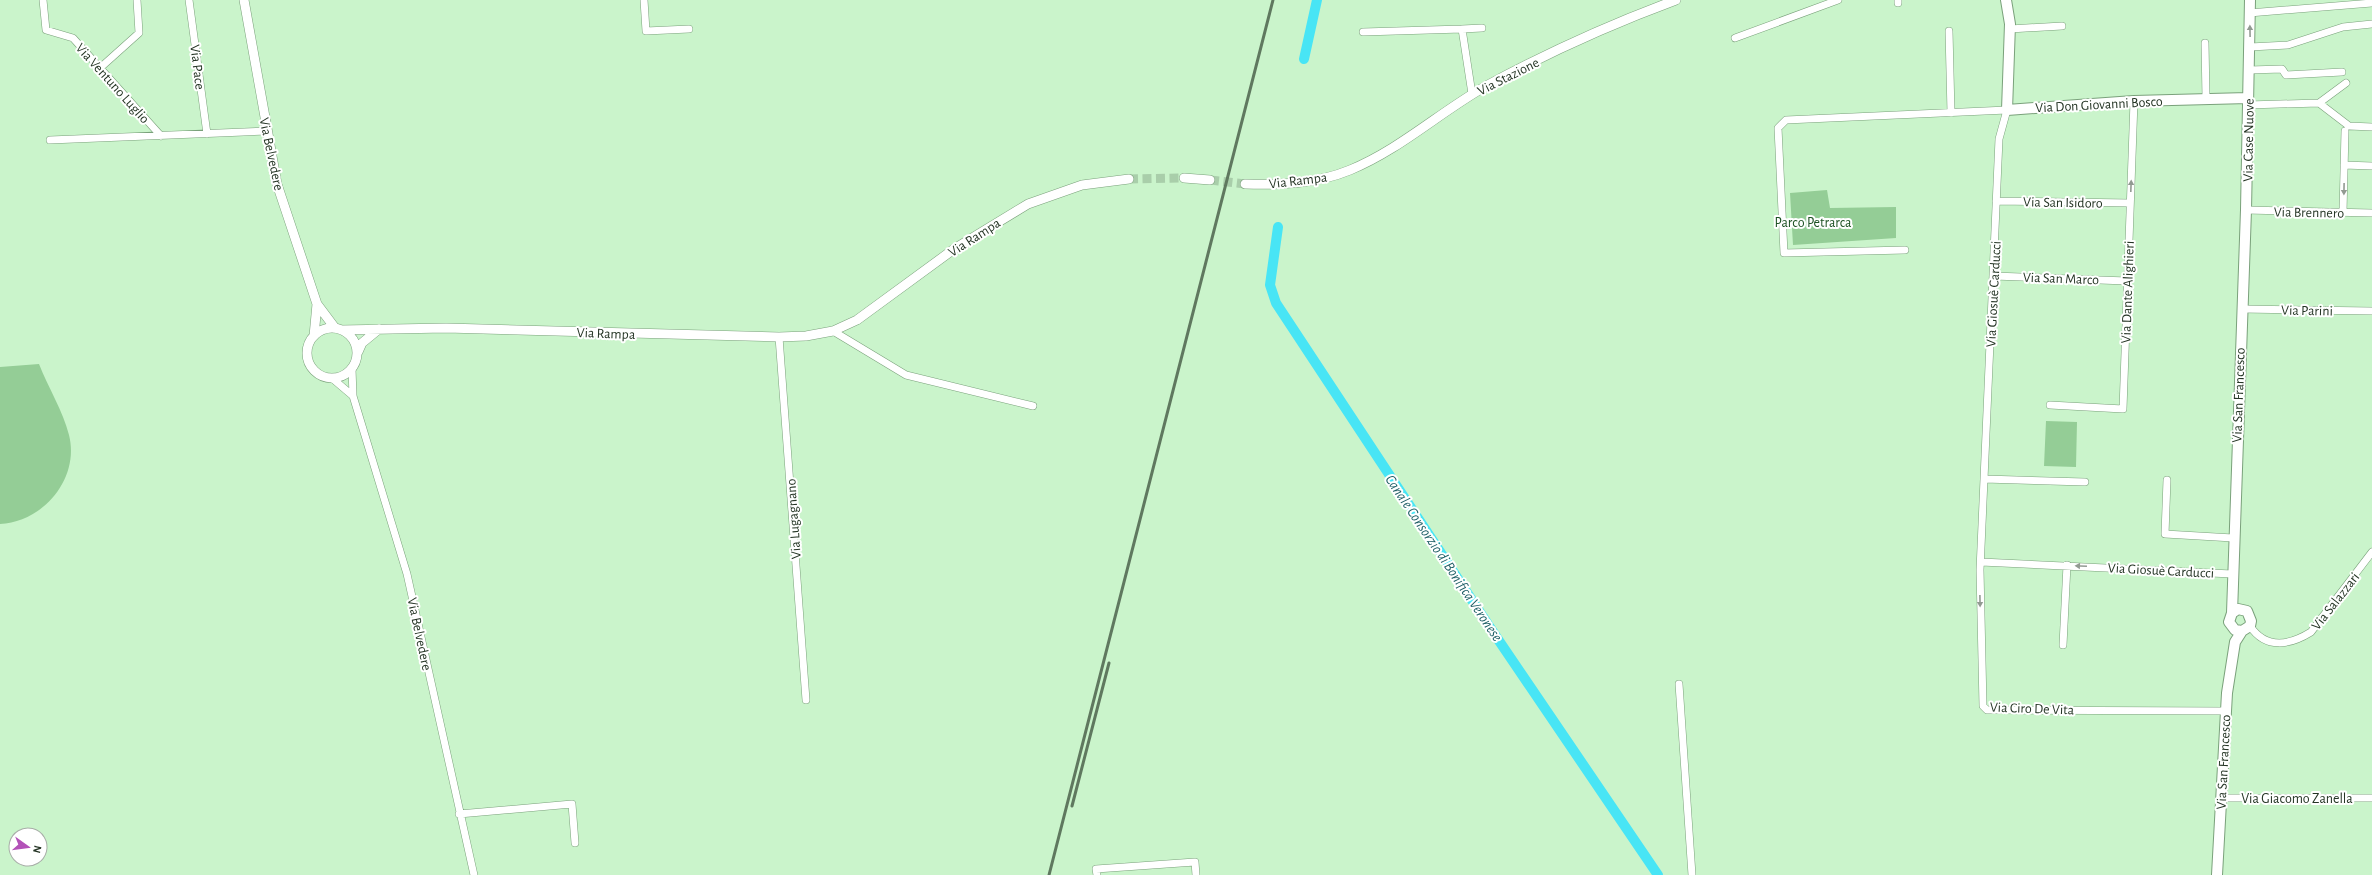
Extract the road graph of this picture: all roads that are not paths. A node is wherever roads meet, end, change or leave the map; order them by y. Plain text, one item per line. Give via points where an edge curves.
1 (43, 0) edge
2 (137, 0) edge
3 (189, 0) edge
4 (244, 0) edge
5 (644, 0) edge
6 (1676, 0) edge
7 (1838, 0) edge
8 (2006, 0) edge
9 (2250, 0) edge
10 (2372, 3) edge
11 (2249, 13) junction
12 (2372, 24) edge
13 (2062, 26) dead end
14 (1462, 28) junction
15 (1482, 28) dead end
16 (689, 29) dead end
17 (2010, 29) junction
18 (1949, 31) dead end
19 (1362, 32) dead end
20 (1735, 38) dead end
21 (2205, 43) dead end
22 (2250, 47) junction
23 (100, 68) junction
24 (2250, 70) junction
25 (2342, 72) dead end
26 (2346, 83) dead end
27 (1472, 94) junction
28 (2206, 98) junction
29 (2134, 101) junction
30 (2248, 101) junction
31 (2319, 103) junction
32 (2007, 110) junction
33 (1951, 113) junction
34 (2372, 127) edge
35 (266, 131) junction
36 (2345, 132) dead end
37 (207, 134) junction
38 (161, 136) junction
39 (50, 140) dead end
40 (2344, 165) junction
41 (2372, 166) edge
42 (1350, 170) joint
43 (1184, 178) tunnel mouth
44 (1130, 179) tunnel mouth
45 (1210, 180) tunnel mouth
46 (1245, 184) tunnel mouth
47 (1996, 201) junction
48 (2130, 203) junction
49 (2246, 210) junction
50 (2343, 212) junction
51 (2372, 213) edge
52 (1905, 250) dead end
53 (1994, 276) junction
54 (2127, 281) junction
55 (317, 304) junction
56 (2242, 309) junction
57 (2372, 311) edge
58 (338, 329) junction
59 (379, 329) junction
60 (833, 331) junction
61 (314, 336) junction
62 (780, 337) junction
63 (358, 352) junction
64 (352, 369) junction
65 (333, 379) junction
66 (353, 396) junction
67 (1033, 406) dead end
68 (2050, 406) dead end
69 (1984, 480) junction
70 (2167, 480) dead end
71 (2085, 482) dead end
72 (2233, 538) junction
73 (2372, 552) edge
74 (1981, 562) junction
75 (2066, 565) junction
76 (2232, 577) junction
77 (2237, 611) junction
78 (2230, 625) junction
79 (2246, 629) junction
80 (2063, 645) dead end
81 (1679, 684) dead end
82 (2226, 693) junction
83 (806, 700) dead end
84 (2225, 711) junction
85 (2221, 798) junction
86 (2372, 798) edge
87 (459, 814) junction
88 (576, 842) dead end
89 (474, 875) edge
90 (1097, 875) edge
91 (1196, 875) edge
92 (1692, 875) edge
93 (2217, 875) edge

1 - 23 street, Via Ventuno Luglio via 46,30 73,38
2 - 23 street via 139,33
3 - 37 street, Via Pace
4 - 35 street, Via Belvedere
5 - 16 street via 646,31
6 - 27 street, Via Stazione via 1614,24
7 - 20 street
8 - 17 main road
9 - 11 main road, Via Case Nuove
10 - 11 street
22 -> 11 main road, Via Case Nuove
12 - 22 street via 2343,27 2288,45
13 - 17 street
14 - 15 street
14 - 19 street
14 - 27 street
17 - 32 main road
18 - 33 street
21 - 28 street
22 - 24 main road, Via Case Nuove
23 - 38 street, Via Ventuno Luglio
24 - 25 street via 2282,69 2286,75
24 - 30 main road, Via Case Nuove
26 - 31 street
27 - 42 street, Via Stazione via 1384,153
28 - 29 main road, Via Don Giovanni Bosco
28 - 30 main road, Via Don Giovanni Bosco
29 - 32 main road, Via Don Giovanni Bosco
48 -> 29 street, Via Dante Alighieri
30 - 31 street
30 - 49 main road, Via Case Nuove
31 - 34 street via 2349,126
32 - 33 street, Via Don Giovanni Bosco
32 - 47 street, Via Giosuè Carducci via 1999,139
33 - 52 street, Via Don Giovanni Bosco via 1786,120 1778,128 1784,253
35 - 37 street, Via Ventuno Luglio
35 - 55 street, Via Belvedere via 277,184
36 - 40 street
37 - 38 street, Via Ventuno Luglio
38 - 39 street, Via Ventuno Luglio
40 - 41 street
40 -> 50 street
42 - 46 street, Via Rampa via 1320,179 1293,183
43 - 45 street
44 - 60 street, Via Rampa via 1082,185 1028,204 954,250 857,320
47 - 48 street, Via San Isidoro
47 - 53 street, Via Giosuè Carducci
48 - 54 street, Via Dante Alighieri
49 - 50 street, Via Brennero
49 - 56 main road, Via San Francesco
50 - 51 street, Via Brennero
53 - 54 street, Via San Marco
53 - 69 street, Via Giosuè Carducci
54 - 68 street, Via Dante Alighieri via 2123,409
55 - 58 street, Via Belvedere
55 - 61 street, Via Belvedere
56 - 57 street, Via Parini
56 - 72 main road, Via San Francesco
58 - 59 street, Via Rampa
58 - 61 street via 325,329
58 - 63 street, Via Belvedere via 352,337
59 - 62 street, Via Rampa via 446,328
59 - 63 street via 362,343
60 - 62 street, Via Rampa
60 - 67 street via 906,375
61 - 65 street, Via Belvedere via 307,353 310,366 320,376
62 - 83 street, Via Lugagnano
63 - 64 street, Via Belvedere
64 - 65 street via 344,376
64 - 66 street, Via Belvedere
65 - 66 street, Via Belvedere
66 - 87 street, Via Belvedere via 407,574
69 - 71 street
69 - 74 street, Via Giosuè Carducci
70 - 72 street via 2165,534
72 - 76 main road, Via San Francesco
73 - 79 street, Via Salazzari via 2321,622 2306,635 2290,642 2268,642
74 - 75 street, Via Giosuè Carducci
74 -> 84 street, Via Ciro De Vita via 1981,700 1987,710
76 -> 75 street, Via Giosuè Carducci
75 - 80 street
76 - 77 main road, Via San Francesco
77 - 78 main road, Via San Francesco via 2230,617
77 - 79 main road, Via San Francesco via 2250,615
78 - 79 main road via 2235,630
78 - 82 main road, Via San Francesco
79 - 82 main road, Via San Francesco via 2236,642 2232,653
81 - 92 street
82 - 84 main road, Via San Francesco
84 - 85 main road, Via San Francesco
85 - 86 street, Via Giacomo Zanella
85 - 93 main road, Via San Francesco
87 - 88 street via 572,804
87 - 89 street, Via Belvedere
90 - 91 street via 1096,869 1195,862

